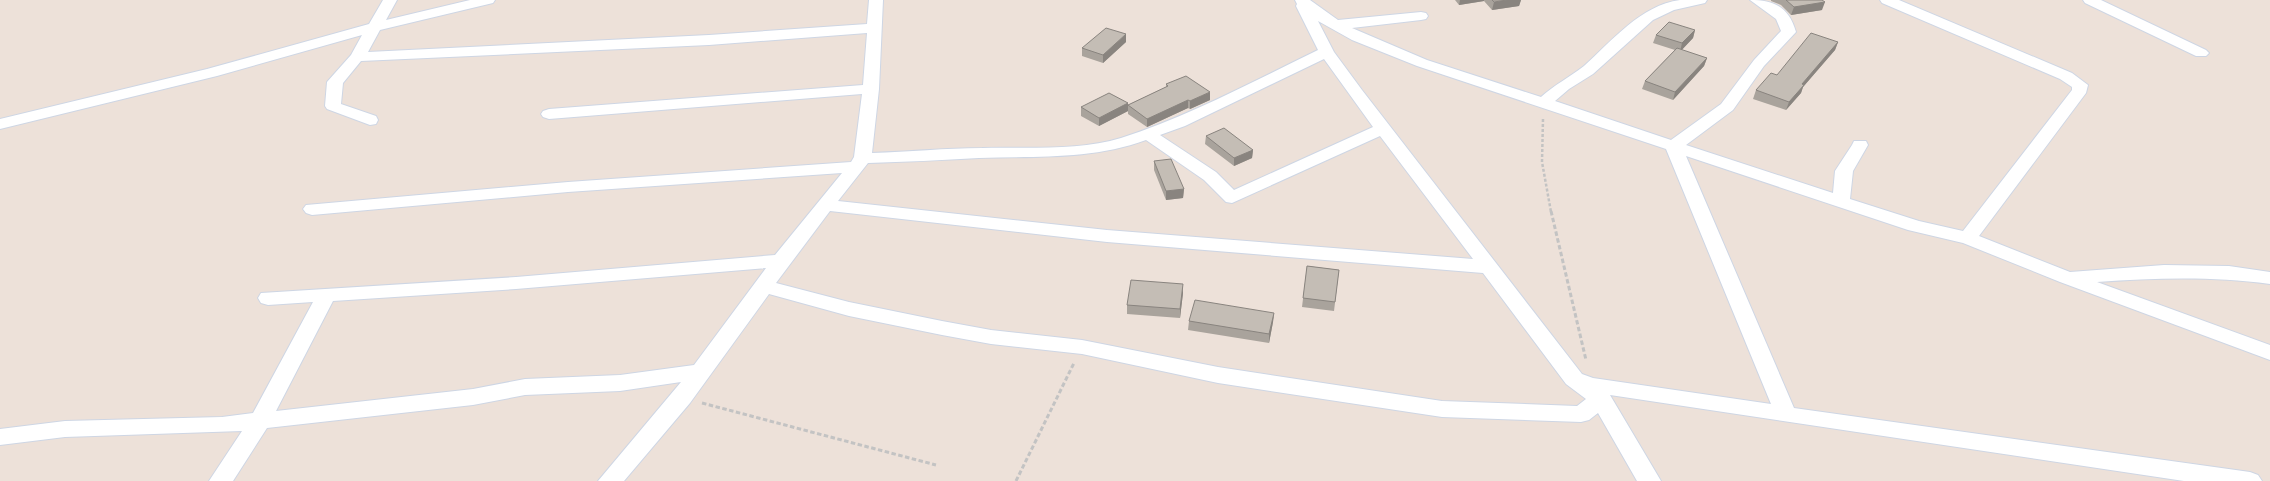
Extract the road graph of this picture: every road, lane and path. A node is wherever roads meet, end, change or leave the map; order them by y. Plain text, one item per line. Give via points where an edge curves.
1 (390, 0) edge
2 (488, 0) edge
3 (876, 0) edge
4 (1301, 0) edge
5 (1700, 0) edge
6 (1757, 0) edge
7 (1887, 0) edge
8 (2090, 0) edge
9 (1421, 16) dead end
10 (1337, 25) junction
11 (374, 28) junction
12 (874, 28) junction
13 (1328, 52) junction
14 (2202, 53) dead end
15 (357, 57) junction
16 (871, 90) junction
17 (1543, 103) junction
18 (549, 114) dead end
19 (370, 120) dead end
20 (0, 124) edge
21 (1384, 128) junction
22 (1148, 134) junction
23 (1860, 145) dead end
24 (1673, 146) junction
25 (860, 163) junction
26 (1840, 201) junction
27 (827, 205) junction
28 (312, 209) dead end
29 (1968, 238) junction
30 (781, 261) junction
31 (1489, 267) junction
32 (2067, 278) junction
33 (2270, 278) edge
34 (764, 286) junction
35 (327, 294) junction
36 (268, 298) dead end
37 (1082, 347) junction
38 (2270, 352) edge
39 (698, 372) junction
40 (1589, 388) junction
41 (682, 397) junction
42 (1786, 415) junction
43 (261, 419) junction
44 (0, 437) edge
45 (936, 465) dead end
46 (220, 481) edge
47 (610, 481) edge
48 (1016, 481) edge
49 (1649, 481) edge
50 (2250, 481) edge

1 - 11 street
2 - 11 street
3 - 12 street
4 - 10 street
4 - 13 street
5 - 17 street via 1669,7 1648,17 1586,72
6 - 24 street via 1782,15 1789,32 1759,63 1727,107
7 - 29 street via 2066,76 2080,85 2080,90
8 - 14 street
9 - 10 street
10 - 17 street via 1422,63
11 - 15 street
11 - 20 street via 211,73
12 - 15 street via 709,40
12 - 16 street
13 - 21 street
13 - 22 street
15 - 19 street via 335,82 333,106
16 - 18 street
16 - 25 street
17 - 24 street
17 - 40 path via 1542,162
21 - 22 street via 1232,198 1210,176
21 - 31 street
22 - 25 street via 1102,147 1067,151
23 - 26 street via 1844,171
24 - 26 street
24 - 42 street
25 - 27 street
25 - 28 street
26 - 29 street via 1915,226
27 - 30 street
27 - 31 street via 1107,236
29 - 32 street
30 - 34 street
30 - 35 street via 516,283
31 - 40 street
32 - 33 street via 2173,272 2229,272
32 - 38 street
34 - 37 street via 848,309 991,337
34 - 39 street
35 - 36 street
35 - 43 street
37 - 40 street via 1218,375 1442,408 1581,414
37 - 48 path
39 - 41 street
39 - 43 street via 620,383 525,387 453,400
40 - 42 street
40 - 49 street
41 - 45 path
41 - 47 street
42 - 50 street
43 - 44 street via 222,424 65,429
43 - 46 street

